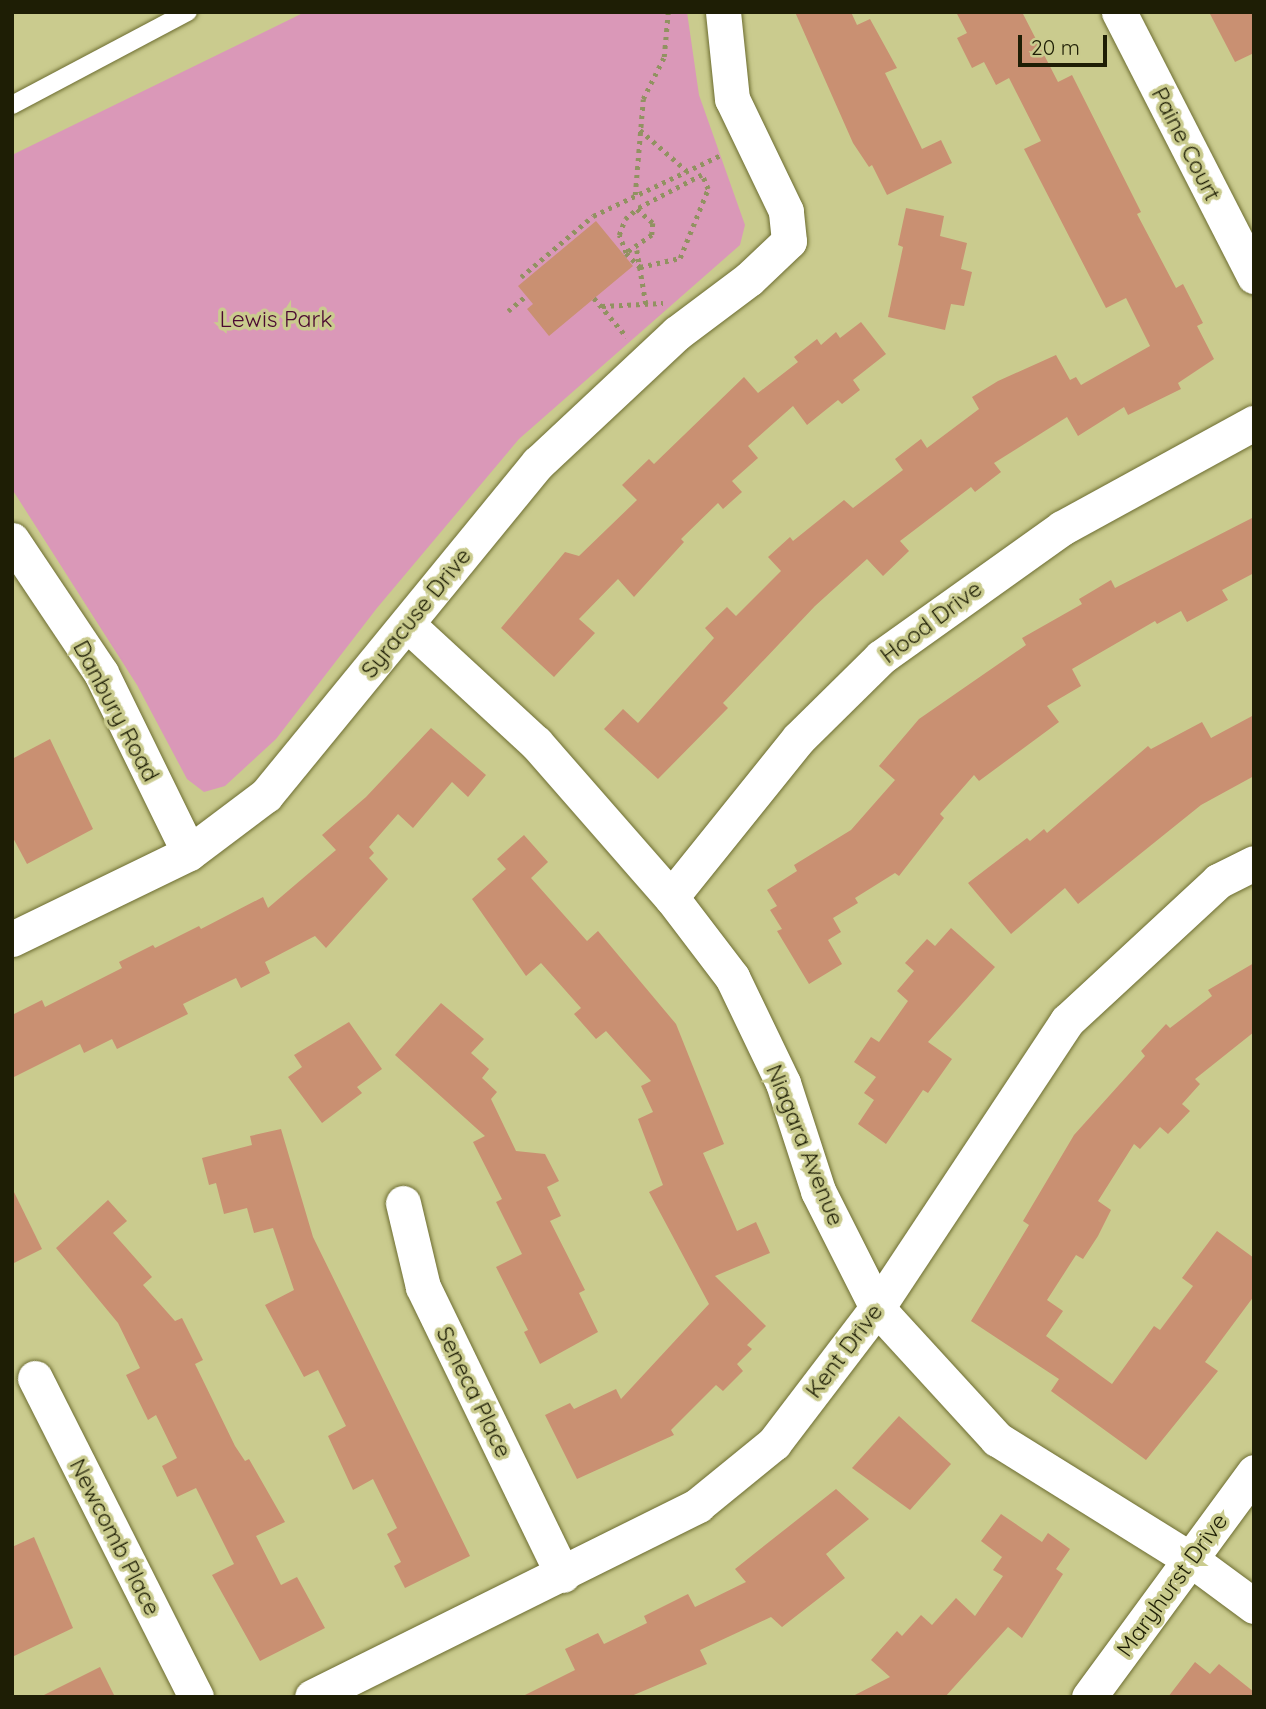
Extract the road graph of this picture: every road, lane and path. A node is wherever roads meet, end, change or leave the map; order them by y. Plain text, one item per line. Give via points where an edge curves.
1 (188, 12) edge
2 (668, 12) edge
3 (723, 12) edge
4 (1119, 12) edge
5 (12, 105) edge
6 (640, 130) junction
7 (752, 139) junction
8 (687, 172) junction
9 (635, 196) junction
10 (637, 209) junction
11 (637, 250) junction
12 (626, 254) junction
13 (640, 267) junction
14 (1254, 276) edge
15 (521, 277) dead end
16 (526, 296) dead end
17 (594, 298) dead end
18 (672, 302) dead end
19 (646, 304) junction
20 (601, 307) junction
21 (509, 312) dead end
22 (648, 360) junction
23 (1254, 423) edge
24 (12, 540) edge
25 (408, 625) junction
26 (190, 853) junction
27 (1254, 863) edge
28 (671, 897) junction
29 (12, 939) edge
30 (402, 1203) dead end
31 (877, 1308) junction
32 (35, 1378) dead end
33 (1254, 1472) edge
34 (1193, 1560) junction
35 (563, 1575) junction
36 (1254, 1606) edge
37 (196, 1697) edge
38 (312, 1697) edge
39 (1089, 1697) edge

1 - 5 lane
2 - 6 path via 664,57 643,99
3 - 7 street via 732,99
4 - 14 street, Paine Court
6 - 8 path
6 - 9 path
7 - 8 path
7 - 22 street, Syracuse Drive via 786,211 789,242
8 - 9 path
9 - 15 path via 593,216
10 - 11 path via 653,223 652,236
10 - 12 path via 625,219 619,235
10 - 13 path via 702,175 708,190 685,252 671,262
11 - 12 path
11 - 13 path
12 - 13 path
13 - 19 path
16 - 21 path
17 - 20 path
18 - 19 path
19 - 20 path
20 - 22 path
22 - 25 street, Syracuse Drive via 538,463
23 - 28 street, Hood Drive via 1062,528 881,657 799,738
24 - 26 street, Danbury Road via 101,674
25 - 26 street, Syracuse Drive via 266,795
25 - 28 street, Niagara Avenue via 537,743
26 - 29 street, Syracuse Drive
27 - 31 street, Kent Drive via 1219,881 1067,1021
28 - 31 street, Niagara Avenue via 732,977 783,1083 818,1191
30 - 35 street, Seneca Place via 423,1287
31 - 34 street, Niagara Avenue via 997,1439
31 - 35 street, Kent Drive via 774,1443 698,1505
32 - 37 street, Newcomb Place
33 - 34 street, Maryhurst Drive
34 - 36 street, Niagara Avenue
34 - 39 street, Maryhurst Drive
35 - 38 street, Kent Drive

